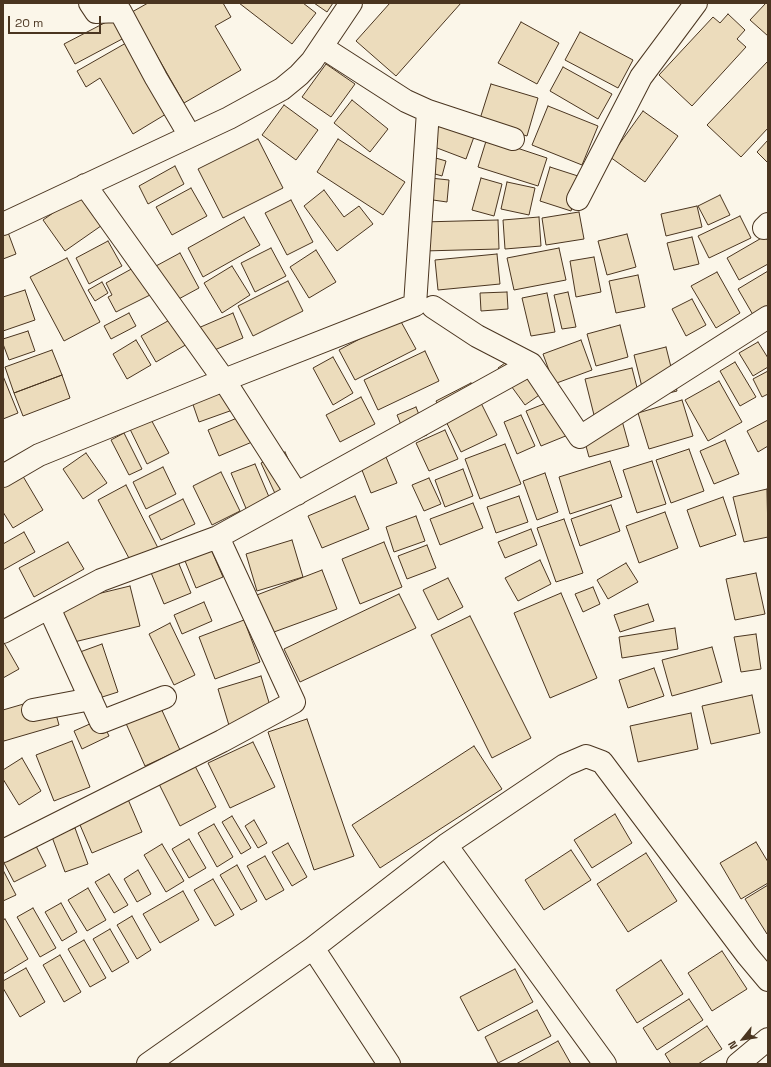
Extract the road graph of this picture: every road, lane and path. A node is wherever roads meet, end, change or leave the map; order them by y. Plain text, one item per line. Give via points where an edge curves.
1 (90, 3) edge
2 (351, 3) edge
3 (696, 3) edge
4 (322, 47) junction
5 (428, 111) junction
6 (190, 136) junction
7 (513, 139) dead end
8 (86, 185) junction
9 (578, 199) dead end
10 (3, 224) edge
11 (433, 307) dead end
12 (768, 317) edge
13 (531, 364) junction
14 (224, 380) junction
15 (3, 476) edge
16 (297, 494) junction
17 (218, 537) junction
18 (48, 608) junction
19 (3, 632) edge
20 (165, 697) dead end
21 (91, 699) junction
22 (33, 710) dead end
23 (446, 845) junction
24 (3, 851) edge
25 (313, 948) junction
26 (768, 980) edge
27 (768, 1039) edge
28 (152, 1063) edge
29 (389, 1064) edge
30 (605, 1064) edge
31 (738, 1064) edge

1 - 6 street via 96,12 120,11
2 - 4 street
3 - 9 street via 641,77
4 - 5 street via 406,101
4 - 6 street via 299,76 282,89
5 - 7 street
5 - 14 street via 415,305
6 - 8 street
8 - 10 street
8 - 14 street
11 - 13 street via 477,336
12 - 13 street via 580,437
13 - 16 street
14 - 15 street via 39,455
14 - 16 street
16 - 17 street
17 - 18 street via 101,580
17 - 24 street via 294,702
18 - 19 street
18 - 21 street
20 - 21 street via 101,722
21 - 22 street
23 - 25 street
23 - 26 street via 565,765 586,756 602,762
23 - 30 street
25 - 28 street
25 - 29 street
27 - 31 street

